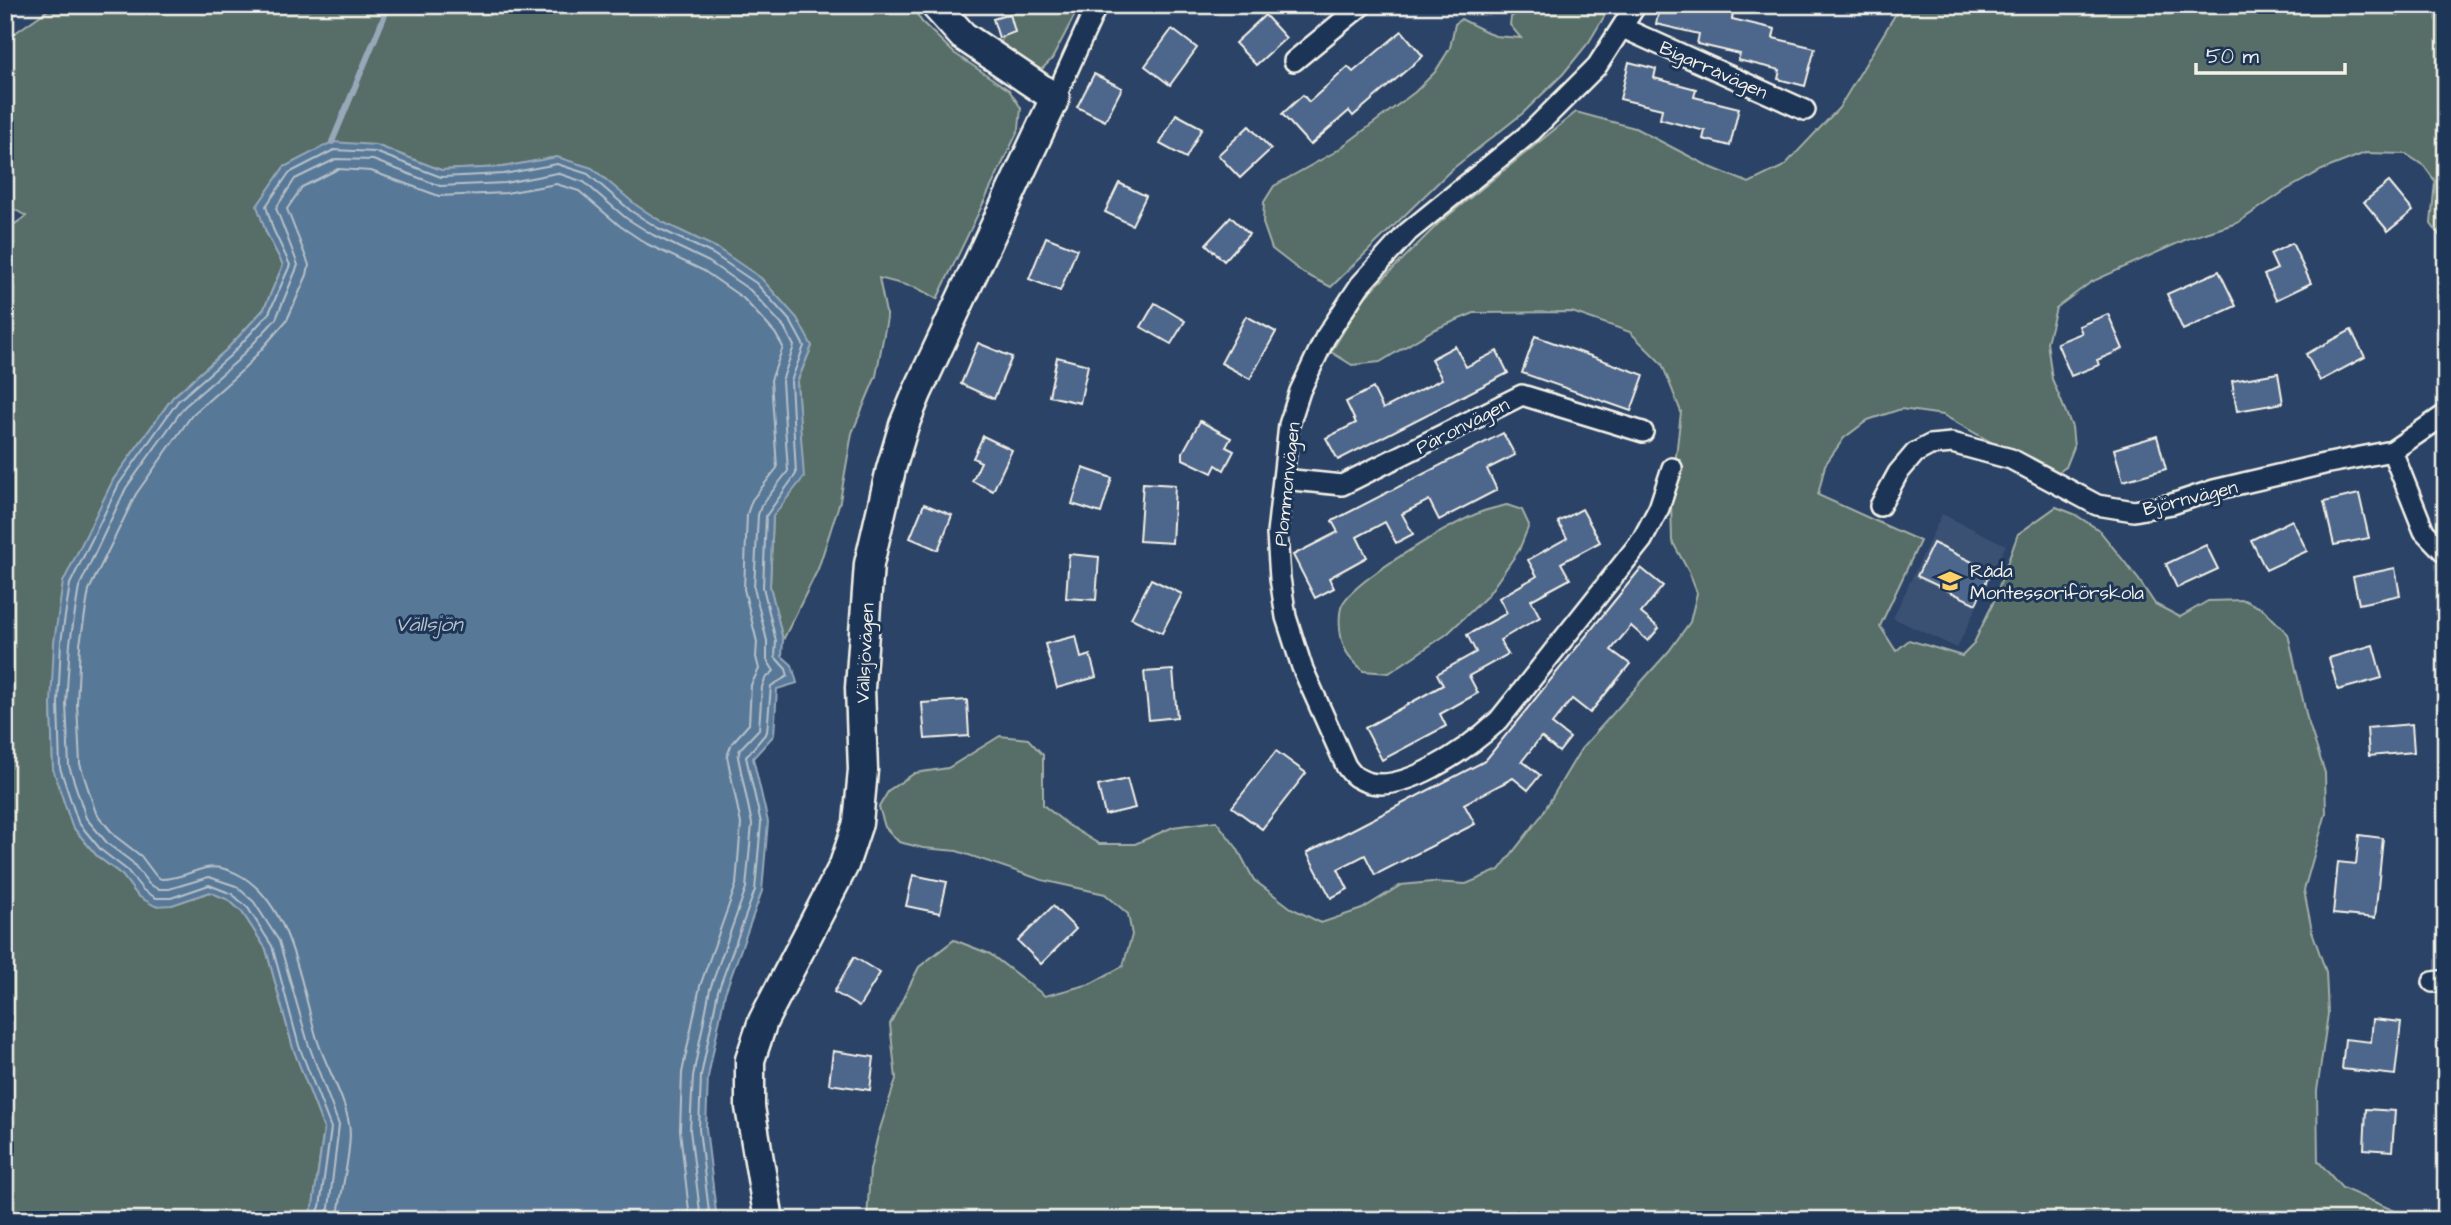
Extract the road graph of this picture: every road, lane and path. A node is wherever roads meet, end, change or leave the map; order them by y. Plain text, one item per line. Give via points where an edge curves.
1 (935, 5) edge
2 (1097, 5) edge
3 (1362, 5) edge
4 (1636, 5) edge
5 (1623, 29) junction
6 (1294, 61) dead end
7 (1055, 98) junction
8 (1805, 110) dead end
9 (2446, 414) edge
10 (1643, 432) dead end
11 (2392, 451) junction
12 (1672, 468) dead end
13 (1283, 480) junction
14 (1880, 506) dead end
15 (2446, 554) edge
16 (769, 1220) edge

1 - 7 street via 963,36
2 - 7 street, Vällsjövägen
3 - 6 street
4 - 5 street, Plommonvägen
5 - 8 street, Bigarråvägen
5 - 13 street, Plommonvägen via 1597,66 1531,132 1408,232 1360,285 1325,338 1300,391 1289,425
7 - 16 street, Vällsjövägen via 917,393 891,468 869,565 860,688 863,770 858,823 844,865 763,1021 750,1060 750,1107
9 - 11 street, Björnvägen
10 - 13 street, Päronvägen via 1522,395 1342,485
11 - 14 street, Björnvägen via 2134,511 2097,505 2011,459 1952,443 1930,445 1915,453 1898,473
11 - 15 street via 2424,531
12 - 13 street, Plommonvägen via 1642,540 1499,720 1473,744 1420,774 1376,785 1357,778 1346,766 1286,617 1277,534

